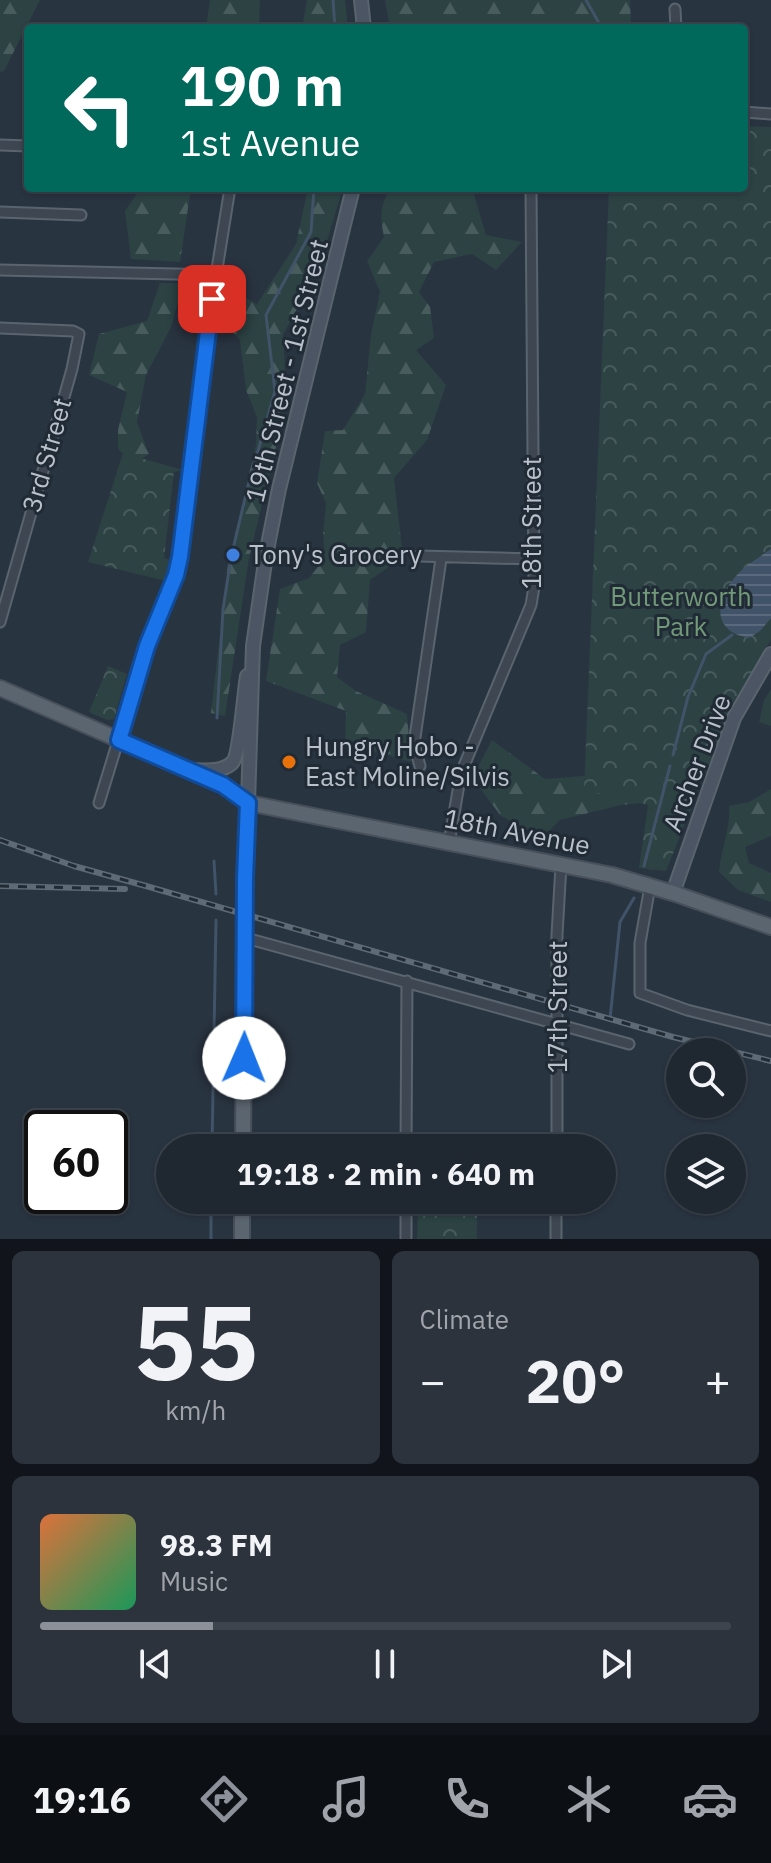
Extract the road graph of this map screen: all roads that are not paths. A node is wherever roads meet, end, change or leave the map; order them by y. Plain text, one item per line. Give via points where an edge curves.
1 (361, 0) edge
2 (675, 9) dead end
3 (364, 24) edge
4 (676, 24) edge
5 (748, 112) edge
6 (771, 114) edge
7 (0, 145) edge
8 (24, 146) edge
9 (229, 192) edge
10 (352, 192) edge
11 (531, 192) edge
12 (0, 212) edge
13 (81, 215) dead end
14 (0, 270) edge
15 (218, 275) junction
16 (0, 328) edge
17 (419, 556) dead end
18 (441, 559) junction
19 (534, 559) junction
20 (0, 622) edge
21 (253, 646) junction
22 (771, 654) edge
23 (0, 688) edge
24 (119, 740) junction
25 (420, 766) dead end
26 (189, 770) junction
27 (99, 803) dead end
28 (248, 803) junction
29 (449, 843) junction
30 (561, 865) junction
31 (650, 886) junction
32 (673, 893) junction
33 (771, 927) edge
34 (246, 938) junction
35 (407, 981) junction
36 (558, 1023) junction
37 (771, 1031) edge
38 (629, 1044) dead end
39 (243, 1134) edge
40 (406, 1134) edge
41 (557, 1134) edge
42 (242, 1214) edge
43 (406, 1214) edge
44 (556, 1214) edge
45 (242, 1239) edge
46 (406, 1239) edge
47 (556, 1239) edge

1 - 3 main road
2 - 4 street
5 - 6 street
7 - 8 street
9 - 15 street
10 - 21 main road, 19th Street - 1st Street via 279,489
11 - 19 street, 18th Street
12 - 13 street
14 - 15 street
15 - 24 street via 180,557
16 - 20 street, 3rd Street via 79,334
17 - 18 street
18 - 19 street
18 - 25 street via 415,736
19 - 29 street, 18th Street via 531,605 461,773
21 - 26 main road via 238,756 221,769
21 - 28 main road, 19th Street - 1st Street
22 - 32 main road, Archer Drive via 734,718
23 - 24 main road
24 - 26 main road
24 - 27 street
26 - 28 main road
28 - 29 main road, 18th Avenue
28 - 34 main road
29 - 30 main road, 18th Avenue
30 - 31 main road, 18th Avenue
30 - 36 street, 17th Street
31 - 32 main road, 18th Avenue
31 - 37 street via 640,943 640,993
32 - 33 main road, 18th Avenue
34 - 35 street
34 - 39 main road
35 - 36 street
35 - 40 street
36 - 38 street
36 - 41 street, 17th Street
42 - 45 main road
43 - 46 street
44 - 47 street

